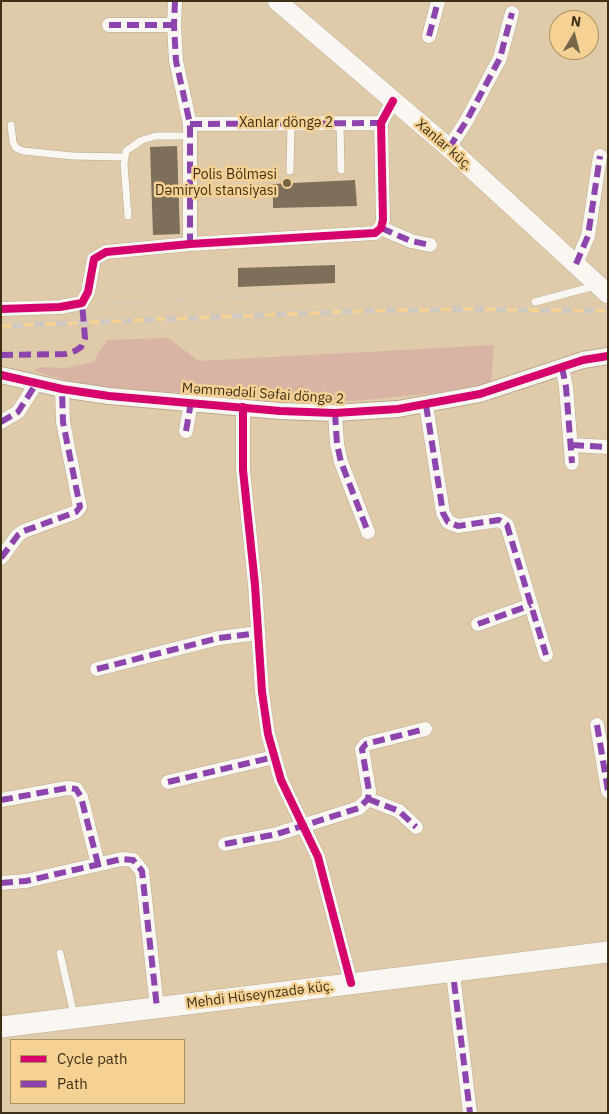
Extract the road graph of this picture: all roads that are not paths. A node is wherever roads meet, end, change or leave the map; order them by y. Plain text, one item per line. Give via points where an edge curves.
1 (175, 1) edge
2 (277, 1) edge
3 (438, 1) edge
4 (512, 13) dead end
5 (109, 25) dead end
6 (174, 25) junction
7 (430, 36) dead end
8 (393, 101) junction
9 (291, 122) junction
10 (340, 123) junction
11 (381, 123) junction
12 (11, 126) dead end
13 (190, 130) junction
14 (449, 148) junction
15 (600, 156) dead end
16 (124, 157) junction
17 (341, 170) dead end
18 (290, 171) dead end
19 (128, 216) dead end
20 (381, 228) junction
21 (190, 244) junction
22 (430, 245) dead end
23 (576, 264) junction
24 (604, 286) edge
25 (535, 302) dead end
26 (1, 309) edge
27 (608, 356) edge
28 (562, 367) junction
29 (1, 375) edge
30 (36, 384) junction
31 (62, 389) junction
32 (191, 402) junction
33 (426, 405) junction
34 (242, 407) junction
35 (335, 413) junction
36 (1, 422) edge
37 (186, 431) dead end
38 (572, 445) junction
39 (608, 447) edge
40 (572, 463) dead end
41 (368, 532) dead end
42 (1, 558) edge
43 (531, 605) junction
44 (478, 624) dead end
45 (258, 633) junction
46 (546, 655) dead end
47 (97, 669) dead end
48 (597, 725) dead end
49 (425, 729) dead end
50 (274, 757) junction
51 (168, 782) dead end
52 (608, 791) edge
53 (368, 799) junction
54 (1, 800) edge
55 (303, 826) junction
56 (416, 827) dead end
57 (225, 844) dead end
58 (98, 864) junction
59 (1, 883) edge
60 (608, 952) edge
61 (60, 953) dead end
62 (608, 964) edge
63 (454, 982) junction
64 (351, 983) junction
65 (157, 1008) junction
66 (75, 1018) junction
67 (1, 1027) edge
68 (1, 1038) edge
69 (470, 1113) edge

1 - 6 street
2 - 8 main road, Xanlar küç.
3 - 7 street
4 - 14 street via 500,58
5 - 6 street
6 - 13 street via 178,76
8 - 11 street
8 - 14 main road, Xanlar küç.
9 - 10 street, Xanlar döngə 2
9 - 13 street, Xanlar döngə 2
9 - 18 lane
10 - 11 street, Xanlar döngə 2
10 - 17 lane
11 - 20 street
12 - 16 lane via 13,142 23,151
13 - 16 lane via 142,140 126,151
13 - 21 street
14 - 23 main road, Xanlar küç.
15 - 23 street via 588,236
16 - 19 lane
20 - 21 street via 367,235
20 - 22 street
21 - 26 street via 99,254 91,266 88,292 82,303
23 - 24 main road, Xanlar küç.
24 - 25 lane
27 - 28 street, Məmmədəli Səfai döngə 2
28 - 33 street, Məmmədəli Səfai döngə 2 via 480,394
28 - 38 street
29 - 30 street, Məmmədəli Səfai döngə 2
30 - 31 street, Məmmədəli Səfai döngə 2
30 - 36 street via 18,412
31 - 32 street, Məmmədəli Səfai döngə 2
31 - 42 street via 63,422 80,507 76,512 24,531
32 - 34 street, Məmmədəli Səfai döngə 2
32 - 37 street
33 - 35 street, Məmmədəli Səfai döngə 2
33 - 43 street via 448,522 458,526 500,520 507,526
34 - 35 street, Məmmədəli Səfai döngə 2
34 - 45 street via 242,470
35 - 41 street via 341,462
38 - 39 street
38 - 40 street
43 - 44 street
43 - 46 street
45 - 47 street via 219,638
45 - 50 street via 264,710
48 - 52 street
49 - 53 street via 366,744 362,750
50 - 51 street
50 - 55 street via 292,808
53 - 55 street via 359,808
53 - 56 street via 399,811
54 - 58 street via 76,789 81,797
55 - 57 street
55 - 64 street via 318,857
58 - 59 street via 26,881
58 - 65 street via 133,860 142,871
60 - 64 main road, Mehdi Hüseynzadə küç.
61 - 66 lane
62 - 63 main road, Mehdi Hüseynzadə küç.
63 - 68 main road, Mehdi Hüseynzadə küç.
63 - 69 street
64 - 65 main road, Mehdi Hüseynzadə küç.
65 - 66 main road, Mehdi Hüseynzadə küç.
66 - 67 main road, Mehdi Hüseynzadə küç.

